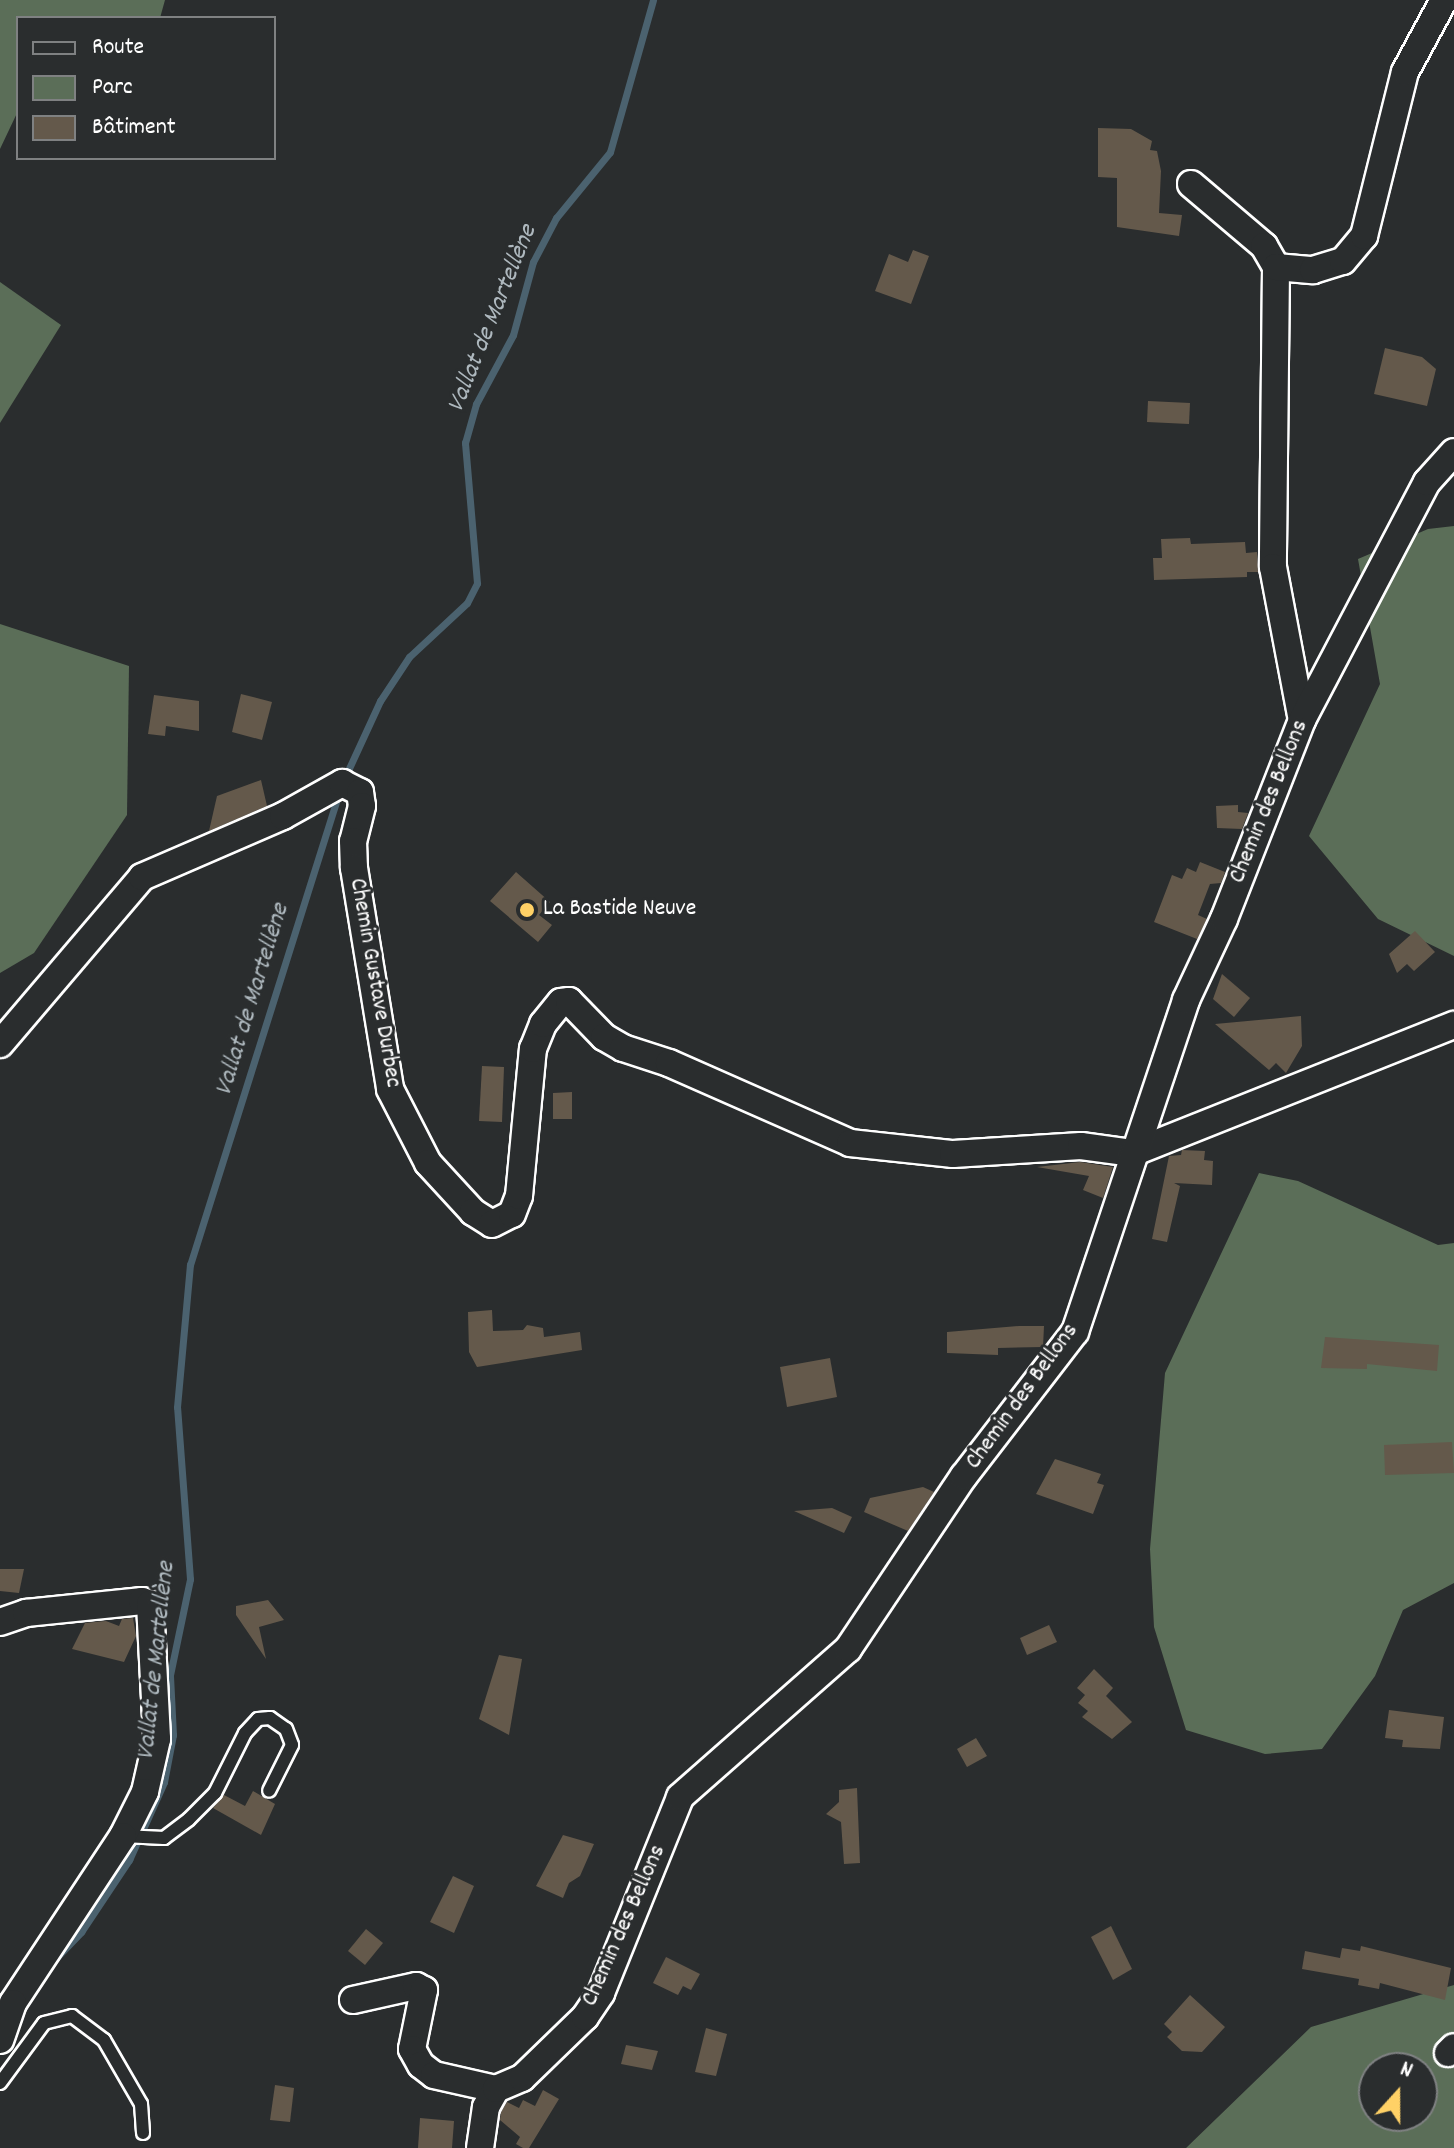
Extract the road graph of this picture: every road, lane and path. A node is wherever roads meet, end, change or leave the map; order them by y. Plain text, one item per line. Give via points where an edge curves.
1 (1444, 0) edge
2 (1191, 184) dead end
3 (1276, 267) junction
4 (1454, 452) edge
5 (1302, 720) junction
6 (1454, 1025) edge
7 (0, 1044) edge
8 (1132, 1153) junction
9 (0, 1622) edge
10 (269, 1791) dead end
11 (134, 1838) junction
12 (353, 2000) dead end
13 (0, 2040) edge
14 (0, 2083) edge
15 (496, 2089) junction
16 (143, 2133) dead end
17 (480, 2148) edge

1 - 3 street via 1405,72 1364,236 1343,261 1313,270
2 - 3 street via 1264,246
3 - 5 street via 1273,567
4 - 5 street, Chemin des Bellons via 1427,482
5 - 8 street, Chemin des Bellons via 1224,919 1186,1000
6 - 8 street
7 - 8 street, Chemin Gustave Durbec via 142,877 283,816 342,783 360,792 354,868 390,1089 428,1163 473,1212 492,1224 512,1214 519,1196 533,1049 543,1024 561,1002 569,1001 604,1037 623,1048 850,1143 953,1154 1081,1146
8 - 15 street, Chemin des Bellons via 1075,1332 964,1476 848,1649 680,1797 601,1993 585,2017 522,2078
9 - 11 street via 26,1613 150,1604 157,1739
10 - 11 lane via 292,1745 286,1729 270,1718 258,1719 245,1733 215,1793 189,1819 164,1838
11 - 13 street via 18,1995
12 - 15 street via 416,1986 424,1990 412,2049 421,2065 434,2075
14 - 16 lane via 44,2023 72,2016 104,2040 141,2104
15 - 17 street via 486,2107

